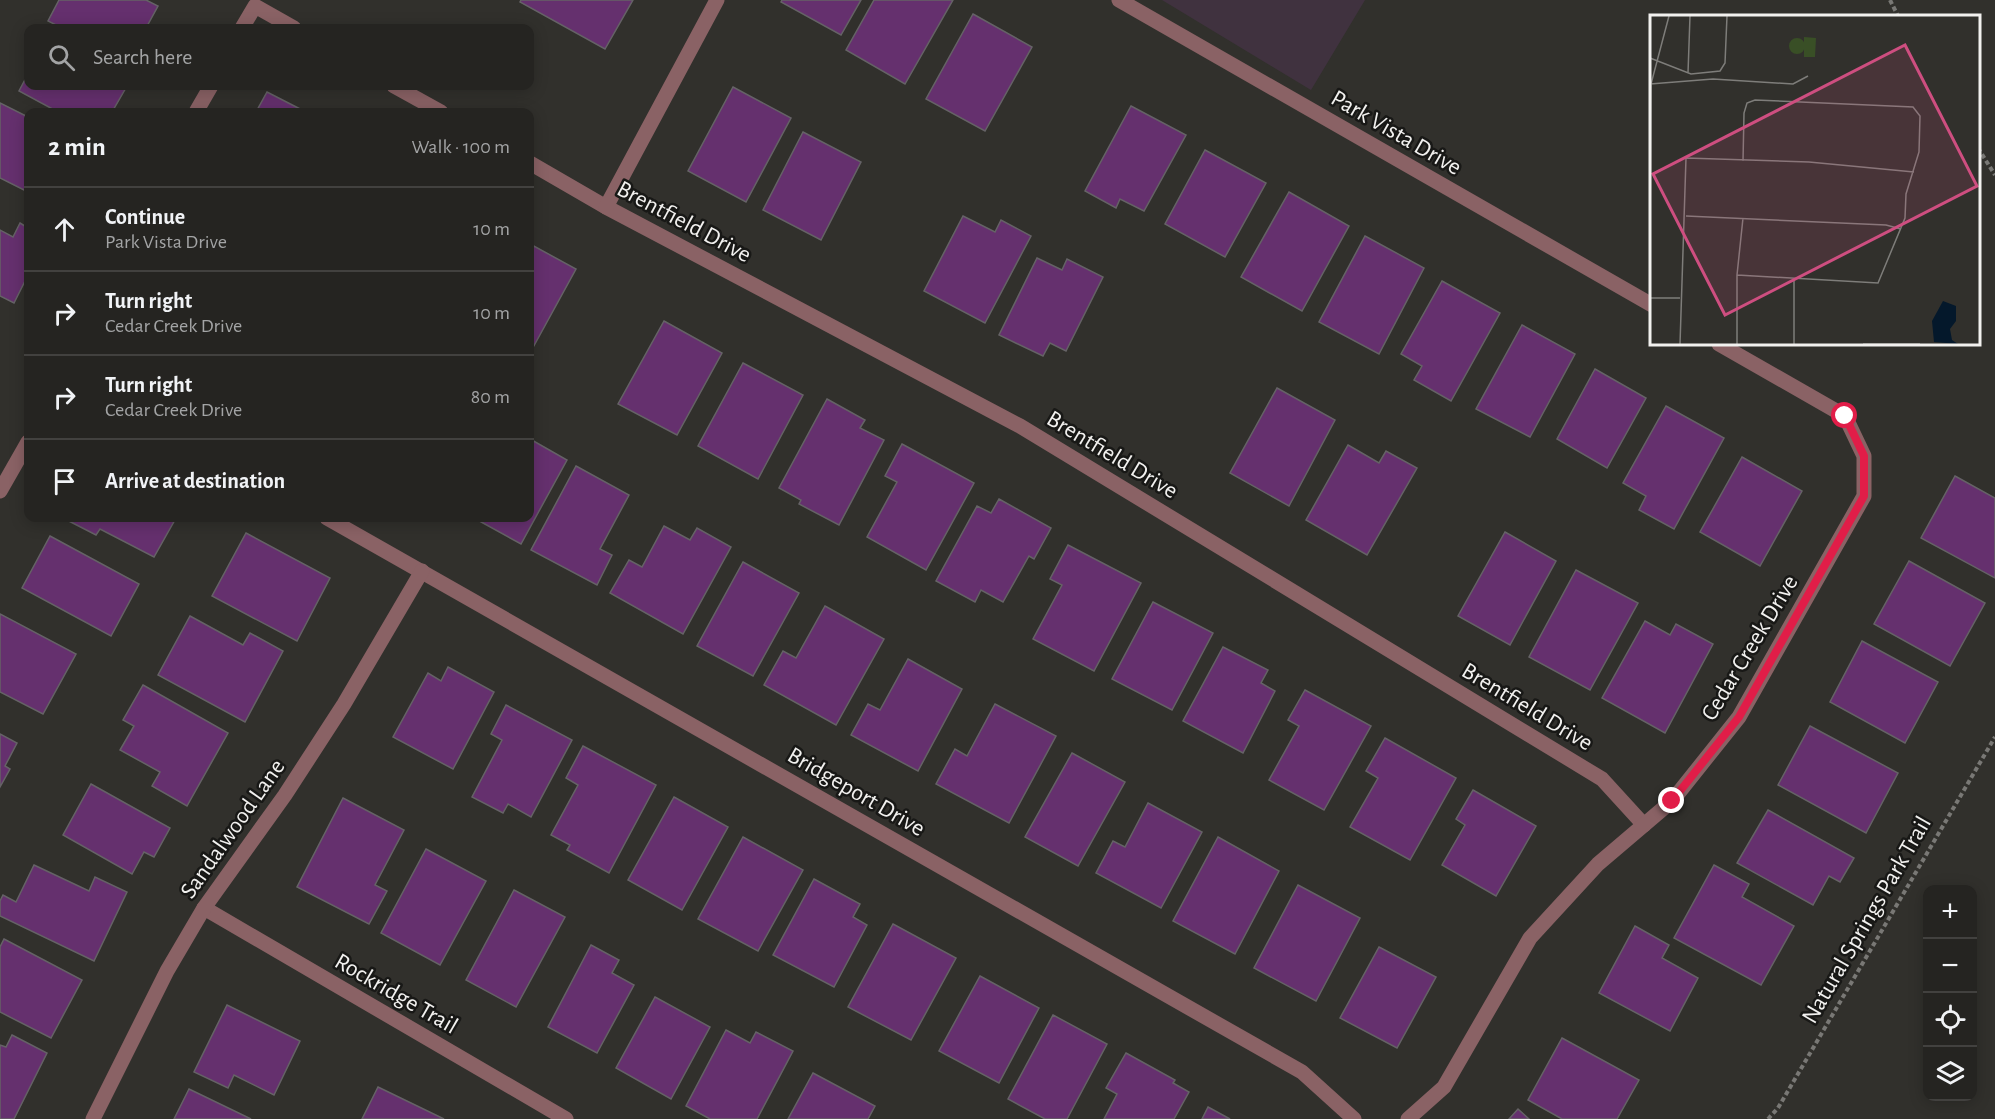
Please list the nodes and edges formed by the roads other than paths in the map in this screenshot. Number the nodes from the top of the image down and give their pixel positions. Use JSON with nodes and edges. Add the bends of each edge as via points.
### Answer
{"nodes":[{"id":1,"x":717,"y":0,"type":"edge"},
{"id":2,"x":1119,"y":0,"type":"edge"},
{"id":3,"x":244,"y":24,"type":"edge"},
{"id":4,"x":287,"y":24,"type":"edge"},
{"id":5,"x":209,"y":90,"type":"edge"},
{"id":6,"x":401,"y":90,"type":"edge"},
{"id":7,"x":198,"y":108,"type":"edge"},
{"id":8,"x":434,"y":108,"type":"edge"},
{"id":9,"x":534,"y":165,"type":"edge"},
{"id":10,"x":606,"y":207,"type":"junction"},
{"id":11,"x":1650,"y":304,"type":"edge"},
{"id":12,"x":1721,"y":345,"type":"edge"},
{"id":13,"x":24,"y":449,"type":"edge"},
{"id":14,"x":0,"y":490,"type":"edge"},
{"id":15,"x":334,"y":522,"type":"edge"},
{"id":16,"x":422,"y":571,"type":"junction"},
{"id":17,"x":1644,"y":825,"type":"junction"},
{"id":18,"x":204,"y":908,"type":"junction"},
{"id":19,"x":556,"y":1117,"type":"edge"},
{"id":20,"x":93,"y":1119,"type":"edge"},
{"id":21,"x":1354,"y":1119,"type":"edge"},
{"id":22,"x":1408,"y":1119,"type":"edge"}],
"edges":[{"from":1,"to":10,"type":"street"},
{"from":2,"to":11,"type":"street","name":"Park Vista Drive"},
{"from":3,"to":4,"type":"street","via":[[255,6]]},
{"from":5,"to":7,"type":"street"},
{"from":6,"to":8,"type":"street"},
{"from":9,"to":10,"type":"street","name":"Brentfield Drive"},
{"from":10,"to":17,"type":"street","name":"Brentfield Drive","via":[[1020,426],[1602,779]]},
{"from":12,"to":17,"type":"street","name":"Cedar Creek Drive","via":[[1845,416],[1864,456],[1864,496],[1739,717],[1672,801]]},
{"from":13,"to":14,"type":"street"},
{"from":15,"to":16,"type":"street","name":"Bridgeport Drive"},
{"from":16,"to":18,"type":"street","name":"Sandalwood Lane","via":[[285,795]]},
{"from":16,"to":21,"type":"street","name":"Bridgeport Drive","via":[[1302,1072]]},
{"from":17,"to":22,"type":"street","name":"Cedar Creek Drive","via":[[1598,864],[1530,938],[1444,1087]]},
{"from":18,"to":19,"type":"street","name":"Rockridge Trail"},
{"from":18,"to":20,"type":"street","name":"Sandalwood Lane","via":[[167,971]]}]}
